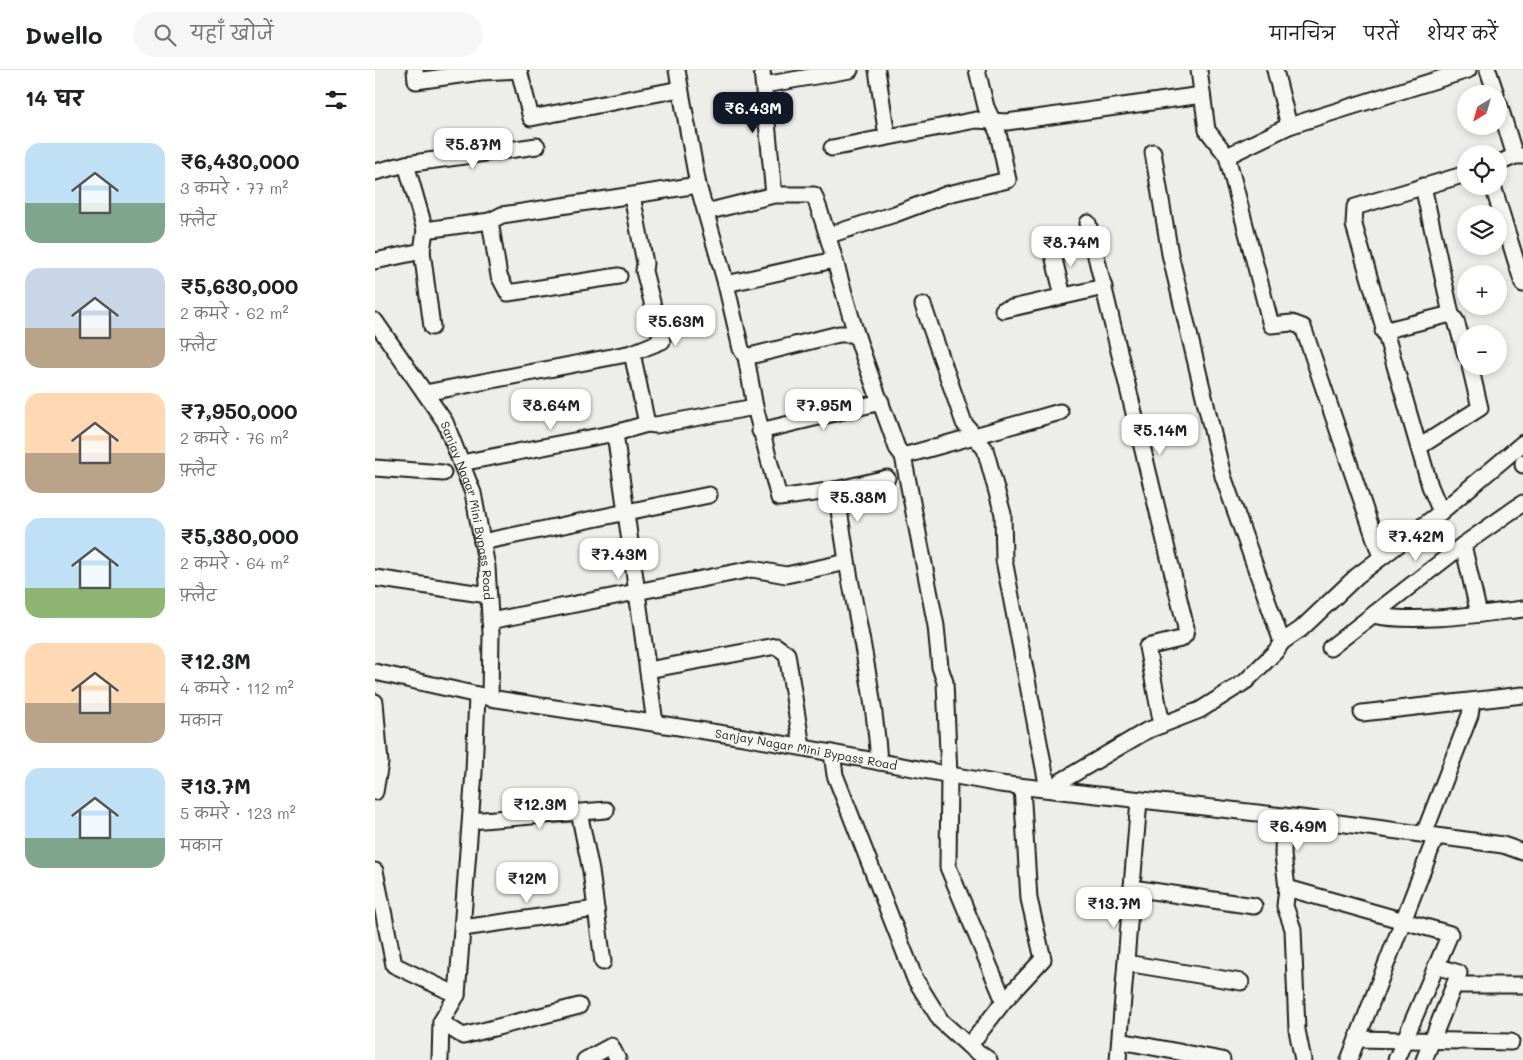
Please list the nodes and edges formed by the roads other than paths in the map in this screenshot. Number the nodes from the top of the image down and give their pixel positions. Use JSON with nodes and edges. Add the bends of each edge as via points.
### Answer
{"nodes":[{"id":1,"x":415,"y":70,"type":"edge"},
{"id":2,"x":677,"y":70,"type":"edge"},
{"id":3,"x":850,"y":70,"type":"edge"},
{"id":4,"x":877,"y":70,"type":"edge"},
{"id":5,"x":977,"y":70,"type":"edge"},
{"id":6,"x":1199,"y":70,"type":"edge"},
{"id":7,"x":1275,"y":70,"type":"edge"},
{"id":8,"x":1467,"y":70,"type":"edge"},
{"id":9,"x":1488,"y":70,"type":"edge"},
{"id":10,"x":834,"y":71,"type":"edge"},
{"id":11,"x":763,"y":77,"type":"edge"},
{"id":12,"x":1493,"y":85,"type":"edge"},
{"id":13,"x":680,"y":89,"type":"junction"},
{"id":14,"x":1202,"y":95,"type":"junction"},
{"id":15,"x":992,"y":122,"type":"junction"},
{"id":16,"x":1507,"y":125,"type":"edge"},
{"id":17,"x":1289,"y":126,"type":"junction"},
{"id":18,"x":887,"y":136,"type":"junction"},
{"id":19,"x":537,"y":146,"type":"dead end"},
{"id":20,"x":833,"y":148,"type":"dead end"},
{"id":21,"x":1153,"y":152,"type":"dead end"},
{"id":22,"x":1227,"y":156,"type":"junction"},
{"id":23,"x":1519,"y":156,"type":"edge"},
{"id":24,"x":1507,"y":160,"type":"edge"},
{"id":25,"x":406,"y":164,"type":"junction"},
{"id":26,"x":375,"y":172,"type":"edge"},
{"id":27,"x":1457,"y":177,"type":"edge"},
{"id":28,"x":698,"y":186,"type":"junction"},
{"id":29,"x":1423,"y":186,"type":"junction"},
{"id":30,"x":774,"y":195,"type":"junction"},
{"id":31,"x":1496,"y":195,"type":"edge"},
{"id":32,"x":633,"y":196,"type":"junction"},
{"id":33,"x":706,"y":212,"type":"junction"},
{"id":34,"x":489,"y":221,"type":"junction"},
{"id":35,"x":1088,"y":223,"type":"dead end"},
{"id":36,"x":425,"y":230,"type":"junction"},
{"id":37,"x":829,"y":235,"type":"junction"},
{"id":38,"x":1051,"y":247,"type":"dead end"},
{"id":39,"x":422,"y":250,"type":"junction"},
{"id":40,"x":834,"y":260,"type":"junction"},
{"id":41,"x":375,"y":261,"type":"edge"},
{"id":42,"x":1521,"y":275,"type":"edge"},
{"id":43,"x":619,"y":276,"type":"dead end"},
{"id":44,"x":726,"y":284,"type":"junction"},
{"id":45,"x":1103,"y":287,"type":"junction"},
{"id":46,"x":1063,"y":296,"type":"junction"},
{"id":47,"x":923,"y":305,"type":"dead end"},
{"id":48,"x":1003,"y":310,"type":"dead end"},
{"id":49,"x":1451,"y":314,"type":"junction"},
{"id":50,"x":375,"y":321,"type":"edge"},
{"id":51,"x":1457,"y":325,"type":"edge"},
{"id":52,"x":432,"y":327,"type":"dead end"},
{"id":53,"x":1383,"y":331,"type":"junction"},
{"id":54,"x":856,"y":334,"type":"junction"},
{"id":55,"x":632,"y":352,"type":"junction"},
{"id":56,"x":746,"y":358,"type":"junction"},
{"id":57,"x":1472,"y":375,"type":"edge"},
{"id":58,"x":425,"y":393,"type":"junction"},
{"id":59,"x":881,"y":402,"type":"junction"},
{"id":60,"x":755,"y":407,"type":"junction"},
{"id":61,"x":1060,"y":412,"type":"dead end"},
{"id":62,"x":647,"y":424,"type":"junction"},
{"id":63,"x":761,"y":430,"type":"junction"},
{"id":64,"x":615,"y":433,"type":"junction"},
{"id":65,"x":974,"y":435,"type":"junction"},
{"id":66,"x":1523,"y":443,"type":"edge"},
{"id":67,"x":1419,"y":447,"type":"junction"},
{"id":68,"x":903,"y":456,"type":"junction"},
{"id":69,"x":461,"y":463,"type":"junction"},
{"id":70,"x":375,"y":468,"type":"edge"},
{"id":71,"x":443,"y":473,"type":"dead end"},
{"id":72,"x":887,"y":478,"type":"dead end"},
{"id":73,"x":835,"y":490,"type":"junction"},
{"id":74,"x":709,"y":495,"type":"dead end"},
{"id":75,"x":1523,"y":504,"type":"edge"},
{"id":76,"x":1441,"y":512,"type":"junction"},
{"id":77,"x":625,"y":513,"type":"junction"},
{"id":78,"x":482,"y":542,"type":"junction"},
{"id":79,"x":1463,"y":546,"type":"junction"},
{"id":80,"x":1381,"y":557,"type":"junction"},
{"id":81,"x":847,"y":562,"type":"junction"},
{"id":82,"x":375,"y":578,"type":"edge"},
{"id":83,"x":636,"y":591,"type":"junction"},
{"id":84,"x":488,"y":595,"type":"junction"},
{"id":85,"x":1523,"y":609,"type":"edge"},
{"id":86,"x":1373,"y":614,"type":"junction"},
{"id":87,"x":1479,"y":614,"type":"junction"},
{"id":88,"x":490,"y":621,"type":"junction"},
{"id":89,"x":1282,"y":642,"type":"junction"},
{"id":90,"x":1329,"y":648,"type":"dead end"},
{"id":91,"x":648,"y":670,"type":"junction"},
{"id":92,"x":375,"y":672,"type":"edge"},
{"id":93,"x":1523,"y":694,"type":"edge"},
{"id":94,"x":484,"y":696,"type":"junction"},
{"id":95,"x":375,"y":702,"type":"edge"},
{"id":96,"x":1472,"y":702,"type":"junction"},
{"id":97,"x":1362,"y":713,"type":"dead end"},
{"id":98,"x":655,"y":723,"type":"junction"},
{"id":99,"x":1162,"y":725,"type":"junction"},
{"id":100,"x":802,"y":747,"type":"junction"},
{"id":101,"x":832,"y":753,"type":"junction"},
{"id":102,"x":879,"y":762,"type":"junction"},
{"id":103,"x":949,"y":775,"type":"junction"},
{"id":104,"x":1022,"y":787,"type":"junction"},
{"id":105,"x":1048,"y":790,"type":"junction"},
{"id":106,"x":375,"y":792,"type":"edge"},
{"id":107,"x":1139,"y":800,"type":"junction"},
{"id":108,"x":606,"y":810,"type":"dead end"},
{"id":109,"x":579,"y":812,"type":"junction"},
{"id":110,"x":1284,"y":816,"type":"junction"},
{"id":111,"x":471,"y":821,"type":"junction"},
{"id":112,"x":1430,"y":835,"type":"junction"},
{"id":113,"x":1523,"y":852,"type":"edge"},
{"id":114,"x":375,"y":870,"type":"edge"},
{"id":115,"x":1132,"y":888,"type":"junction"},
{"id":116,"x":1287,"y":888,"type":"junction"},
{"id":117,"x":1254,"y":906,"type":"dead end"},
{"id":118,"x":596,"y":909,"type":"junction"},
{"id":119,"x":1403,"y":921,"type":"junction"},
{"id":120,"x":463,"y":928,"type":"junction"},
{"id":121,"x":603,"y":962,"type":"dead end"},
{"id":122,"x":1126,"y":963,"type":"junction"},
{"id":123,"x":1436,"y":966,"type":"junction"},
{"id":124,"x":1241,"y":982,"type":"dead end"},
{"id":125,"x":1454,"y":985,"type":"junction"},
{"id":126,"x":1523,"y":985,"type":"edge"},
{"id":127,"x":457,"y":995,"type":"junction"},
{"id":128,"x":1004,"y":1001,"type":"junction"},
{"id":129,"x":579,"y":1006,"type":"dead end"},
{"id":130,"x":441,"y":1022,"type":"junction"},
{"id":131,"x":1357,"y":1039,"type":"junction"},
{"id":132,"x":1404,"y":1039,"type":"junction"},
{"id":133,"x":1432,"y":1040,"type":"junction"},
{"id":134,"x":1120,"y":1041,"type":"junction"},
{"id":135,"x":1511,"y":1042,"type":"dead end"},
{"id":136,"x":969,"y":1046,"type":"junction"},
{"id":137,"x":440,"y":1060,"type":"edge"},
{"id":138,"x":585,"y":1060,"type":"edge"},
{"id":139,"x":618,"y":1060,"type":"edge"},
{"id":140,"x":989,"y":1060,"type":"edge"},
{"id":141,"x":1118,"y":1060,"type":"edge"},
{"id":142,"x":1222,"y":1060,"type":"edge"},
{"id":143,"x":1303,"y":1060,"type":"edge"},
{"id":144,"x":1349,"y":1060,"type":"edge"},
{"id":145,"x":1396,"y":1060,"type":"edge"},
{"id":146,"x":1424,"y":1060,"type":"edge"}],
"edges":[{"from":1,"to":13,"type":"street","via":[[416,81],[519,70],[531,118]]},
{"from":2,"to":13,"type":"street"},
{"from":3,"to":10,"type":"street"},
{"from":4,"to":18,"type":"street"},
{"from":5,"to":15,"type":"street"},
{"from":6,"to":14,"type":"street"},
{"from":7,"to":17,"type":"street"},
{"from":8,"to":17,"type":"street"},
{"from":9,"to":12,"type":"street"},
{"from":10,"to":11,"type":"street"},
{"from":11,"to":30,"type":"street"},
{"from":13,"to":28,"type":"street"},
{"from":14,"to":15,"type":"street"},
{"from":14,"to":22,"type":"street","via":[[1207,130]]},
{"from":15,"to":18,"type":"street","via":[[976,120]]},
{"from":15,"to":37,"type":"street","via":[[998,133],[1008,180],[948,194]]},
{"from":16,"to":23,"type":"street"},
{"from":17,"to":22,"type":"street"},
{"from":18,"to":20,"type":"street"},
{"from":19,"to":25,"type":"street"},
{"from":21,"to":89,"type":"street","via":[[1170,254],[1223,476]]},
{"from":22,"to":80,"type":"street","via":[[1271,325],[1292,323],[1303,327]]},
{"from":23,"to":24,"type":"street"},
{"from":25,"to":26,"type":"street"},
{"from":25,"to":36,"type":"street"},
{"from":27,"to":29,"type":"street"},
{"from":28,"to":32,"type":"street"},
{"from":28,"to":33,"type":"street"},
{"from":29,"to":49,"type":"street"},
{"from":29,"to":53,"type":"street","via":[[1355,207],[1354,225]]},
{"from":30,"to":33,"type":"street"},
{"from":30,"to":37,"type":"street","via":[[814,195]]},
{"from":31,"to":42,"type":"street"},
{"from":32,"to":34,"type":"street","via":[[501,215]]},
{"from":32,"to":55,"type":"street","via":[[645,271],[662,341]]},
{"from":33,"to":44,"type":"street"},
{"from":34,"to":36,"type":"street"},
{"from":34,"to":43,"type":"street","via":[[499,276],[508,293]]},
{"from":35,"to":45,"type":"street"},
{"from":36,"to":39,"type":"street"},
{"from":37,"to":40,"type":"street"},
{"from":38,"to":46,"type":"street"},
{"from":39,"to":41,"type":"street"},
{"from":39,"to":52,"type":"street"},
{"from":40,"to":44,"type":"street"},
{"from":40,"to":54,"type":"street"},
{"from":44,"to":56,"type":"street"},
{"from":45,"to":46,"type":"street"},
{"from":45,"to":99,"type":"street","via":[[1186,628],[1181,639],[1147,647]]},
{"from":46,"to":48,"type":"street"},
{"from":47,"to":65,"type":"street","via":[[964,423]]},
{"from":49,"to":51,"type":"street"},
{"from":49,"to":53,"type":"street"},
{"from":50,"to":58,"type":"street","name":"Sanjay Nagar Mini Bypass Road"},
{"from":53,"to":67,"type":"street"},
{"from":54,"to":56,"type":"street","via":[[839,334]]},
{"from":54,"to":59,"type":"street"},
{"from":55,"to":58,"type":"street"},
{"from":55,"to":62,"type":"street"},
{"from":56,"to":60,"type":"street"},
{"from":57,"to":67,"type":"street","via":[[1480,408]]},
{"from":58,"to":69,"type":"street","name":"Sanjay Nagar Mini Bypass Road","via":[[445,422]]},
{"from":59,"to":63,"type":"street"},
{"from":59,"to":68,"type":"street","via":[[897,448]]},
{"from":60,"to":62,"type":"street"},
{"from":60,"to":63,"type":"street"},
{"from":61,"to":65,"type":"street"},
{"from":62,"to":64,"type":"street"},
{"from":63,"to":73,"type":"street","via":[[779,498]]},
{"from":64,"to":69,"type":"street"},
{"from":64,"to":77,"type":"street"},
{"from":65,"to":68,"type":"street"},
{"from":65,"to":105,"type":"street","via":[[985,449],[1003,514],[1004,560]]},
{"from":66,"to":76,"type":"street"},
{"from":67,"to":76,"type":"street"},
{"from":68,"to":103,"type":"street","via":[[945,682]]},
{"from":69,"to":78,"type":"street","name":"Sanjay Nagar Mini Bypass Road","via":[[473,493]]},
{"from":70,"to":71,"type":"street"},
{"from":72,"to":73,"type":"street"},
{"from":73,"to":81,"type":"street"},
{"from":74,"to":77,"type":"street"},
{"from":75,"to":79,"type":"street"},
{"from":76,"to":80,"type":"street"},
{"from":77,"to":78,"type":"street"},
{"from":77,"to":83,"type":"street"},
{"from":78,"to":84,"type":"street","name":"Sanjay Nagar Mini Bypass Road"},
{"from":79,"to":86,"type":"street"},
{"from":79,"to":87,"type":"street"},
{"from":80,"to":89,"type":"street","via":[[1301,629]]},
{"from":81,"to":83,"type":"street","via":[[786,575],[752,569]]},
{"from":81,"to":102,"type":"street","via":[[876,719]]},
{"from":82,"to":84,"type":"street"},
{"from":83,"to":88,"type":"street"},
{"from":83,"to":91,"type":"street"},
{"from":84,"to":88,"type":"street","name":"Sanjay Nagar Mini Bypass Road"},
{"from":85,"to":87,"type":"street"},
{"from":86,"to":87,"type":"street","via":[[1391,619]]},
{"from":86,"to":90,"type":"street"},
{"from":88,"to":94,"type":"street","name":"Sanjay Nagar Mini Bypass Road"},
{"from":89,"to":99,"type":"street","via":[[1246,681],[1200,710]]},
{"from":91,"to":98,"type":"street"},
{"from":91,"to":100,"type":"street","via":[[777,646],[787,654]]},
{"from":92,"to":94,"type":"street"},
{"from":93,"to":96,"type":"street"},
{"from":94,"to":98,"type":"street","name":"Sanjay Nagar Mini Bypass Road"},
{"from":94,"to":111,"type":"street"},
{"from":95,"to":106,"type":"street","via":[[380,763]]},
{"from":96,"to":97,"type":"street"},
{"from":96,"to":112,"type":"street"},
{"from":98,"to":100,"type":"street","name":"Sanjay Nagar Mini Bypass Road"},
{"from":99,"to":105,"type":"street","via":[[1146,731]]},
{"from":100,"to":101,"type":"street","name":"Sanjay Nagar Mini Bypass Road"},
{"from":101,"to":102,"type":"street","name":"Sanjay Nagar Mini Bypass Road"},
{"from":101,"to":136,"type":"street","via":[[835,775],[915,979],[941,1021]]},
{"from":102,"to":103,"type":"street","name":"Sanjay Nagar Mini Bypass Road"},
{"from":103,"to":104,"type":"street","name":"Sanjay Nagar Mini Bypass Road"},
{"from":103,"to":128,"type":"street","via":[[949,867]]},
{"from":104,"to":105,"type":"street","name":"Sanjay Nagar Mini Bypass Road"},
{"from":104,"to":128,"type":"street","via":[[1029,899],[1043,959]]},
{"from":105,"to":107,"type":"street","name":"Sanjay Nagar Mini Bypass Road"},
{"from":107,"to":110,"type":"street","name":"Sanjay Nagar Mini Bypass Road"},
{"from":107,"to":115,"type":"street"},
{"from":108,"to":109,"type":"street"},
{"from":109,"to":111,"type":"street"},
{"from":109,"to":118,"type":"street"},
{"from":110,"to":112,"type":"street","name":"Sanjay Nagar Mini Bypass Road"},
{"from":110,"to":116,"type":"street","via":[[1283,855]]},
{"from":111,"to":120,"type":"street"},
{"from":112,"to":113,"type":"street","name":"Sanjay Nagar Mini Bypass Road","via":[[1503,845]]},
{"from":112,"to":119,"type":"street"},
{"from":114,"to":127,"type":"street","via":[[394,965]]},
{"from":115,"to":117,"type":"street"},
{"from":115,"to":122,"type":"street"},
{"from":116,"to":119,"type":"street"},
{"from":116,"to":143,"type":"street","via":[[1285,906],[1293,929],[1297,1030]]},
{"from":118,"to":120,"type":"street"},
{"from":118,"to":121,"type":"street"},
{"from":119,"to":123,"type":"street","via":[[1450,934]]},
{"from":119,"to":131,"type":"street"},
{"from":120,"to":127,"type":"street"},
{"from":122,"to":124,"type":"street"},
{"from":122,"to":134,"type":"street"},
{"from":123,"to":125,"type":"street","via":[[1459,973]]},
{"from":123,"to":132,"type":"street"},
{"from":125,"to":126,"type":"street"},
{"from":125,"to":133,"type":"street"},
{"from":127,"to":130,"type":"street"},
{"from":128,"to":136,"type":"street"},
{"from":129,"to":130,"type":"street","via":[[463,1036]]},
{"from":130,"to":137,"type":"street"},
{"from":131,"to":132,"type":"street"},
{"from":131,"to":144,"type":"street"},
{"from":132,"to":133,"type":"street"},
{"from":132,"to":145,"type":"street"},
{"from":133,"to":135,"type":"street"},
{"from":133,"to":146,"type":"street"},
{"from":134,"to":141,"type":"street"},
{"from":134,"to":142,"type":"street"},
{"from":136,"to":140,"type":"street"},
{"from":138,"to":139,"type":"street","via":[[611,1046]]}]}
